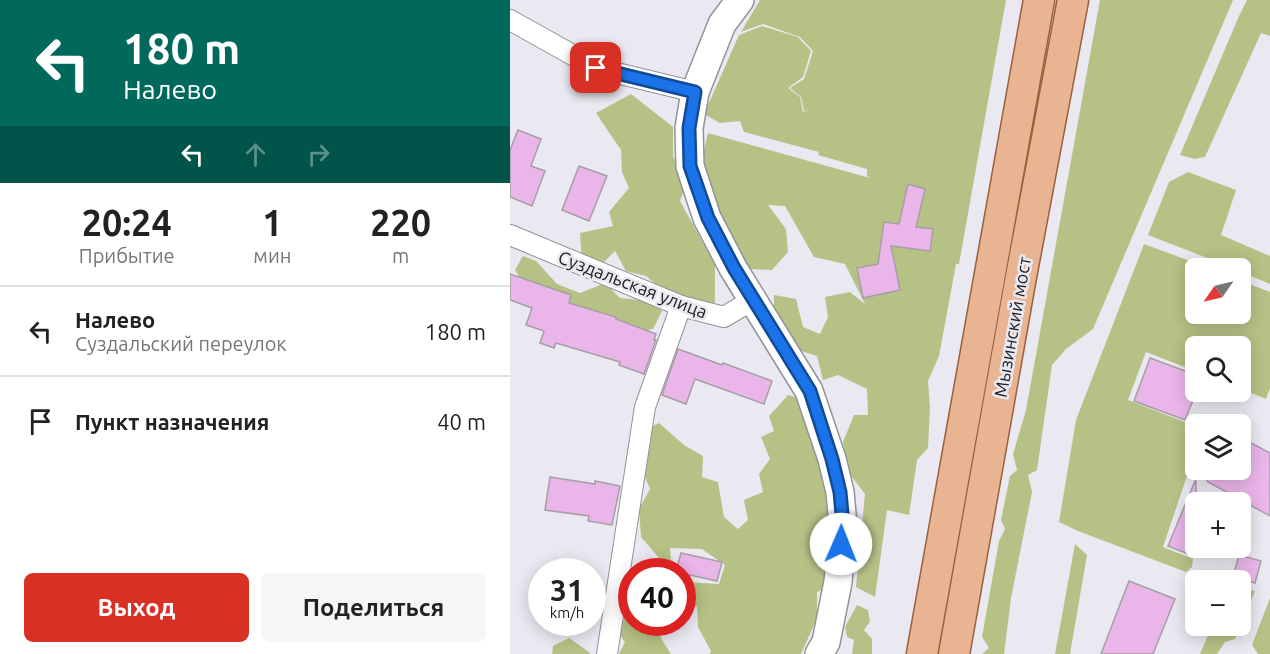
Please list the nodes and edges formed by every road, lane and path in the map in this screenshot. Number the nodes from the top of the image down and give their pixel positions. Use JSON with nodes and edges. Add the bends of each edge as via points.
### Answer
{"nodes":[{"id":1,"x":740,"y":0,"type":"edge"},
{"id":2,"x":1039,"y":0,"type":"edge"},
{"id":3,"x":1073,"y":0,"type":"edge"},
{"id":4,"x":510,"y":20,"type":"edge"},
{"id":5,"x":695,"y":92,"type":"junction"},
{"id":6,"x":510,"y":235,"type":"edge"},
{"id":7,"x":754,"y":299,"type":"junction"},
{"id":8,"x":681,"y":306,"type":"junction"},
{"id":9,"x":824,"y":650,"type":"edge"},
{"id":10,"x":607,"y":654,"type":"edge"},
{"id":11,"x":922,"y":654,"type":"edge"},
{"id":12,"x":954,"y":654,"type":"edge"}],
"edges":[{"from":1,"to":5,"type":"street","via":[[722,24]]},
{"from":2,"to":11,"type":"main road","name":"Мызинский мост"},
{"from":3,"to":12,"type":"main road","name":"Мызинский мост"},
{"from":4,"to":5,"type":"street","via":[[596,68]]},
{"from":5,"to":7,"type":"street","via":[[689,128],[690,166],[708,218]]},
{"from":6,"to":8,"type":"street","name":"Суздальская улица"},
{"from":7,"to":8,"type":"street","name":"Суздальская улица","via":[[724,317]]},
{"from":7,"to":9,"type":"street","via":[[810,391],[840,492],[843,525],[838,582]]},
{"from":8,"to":10,"type":"street","via":[[645,407]]}]}
